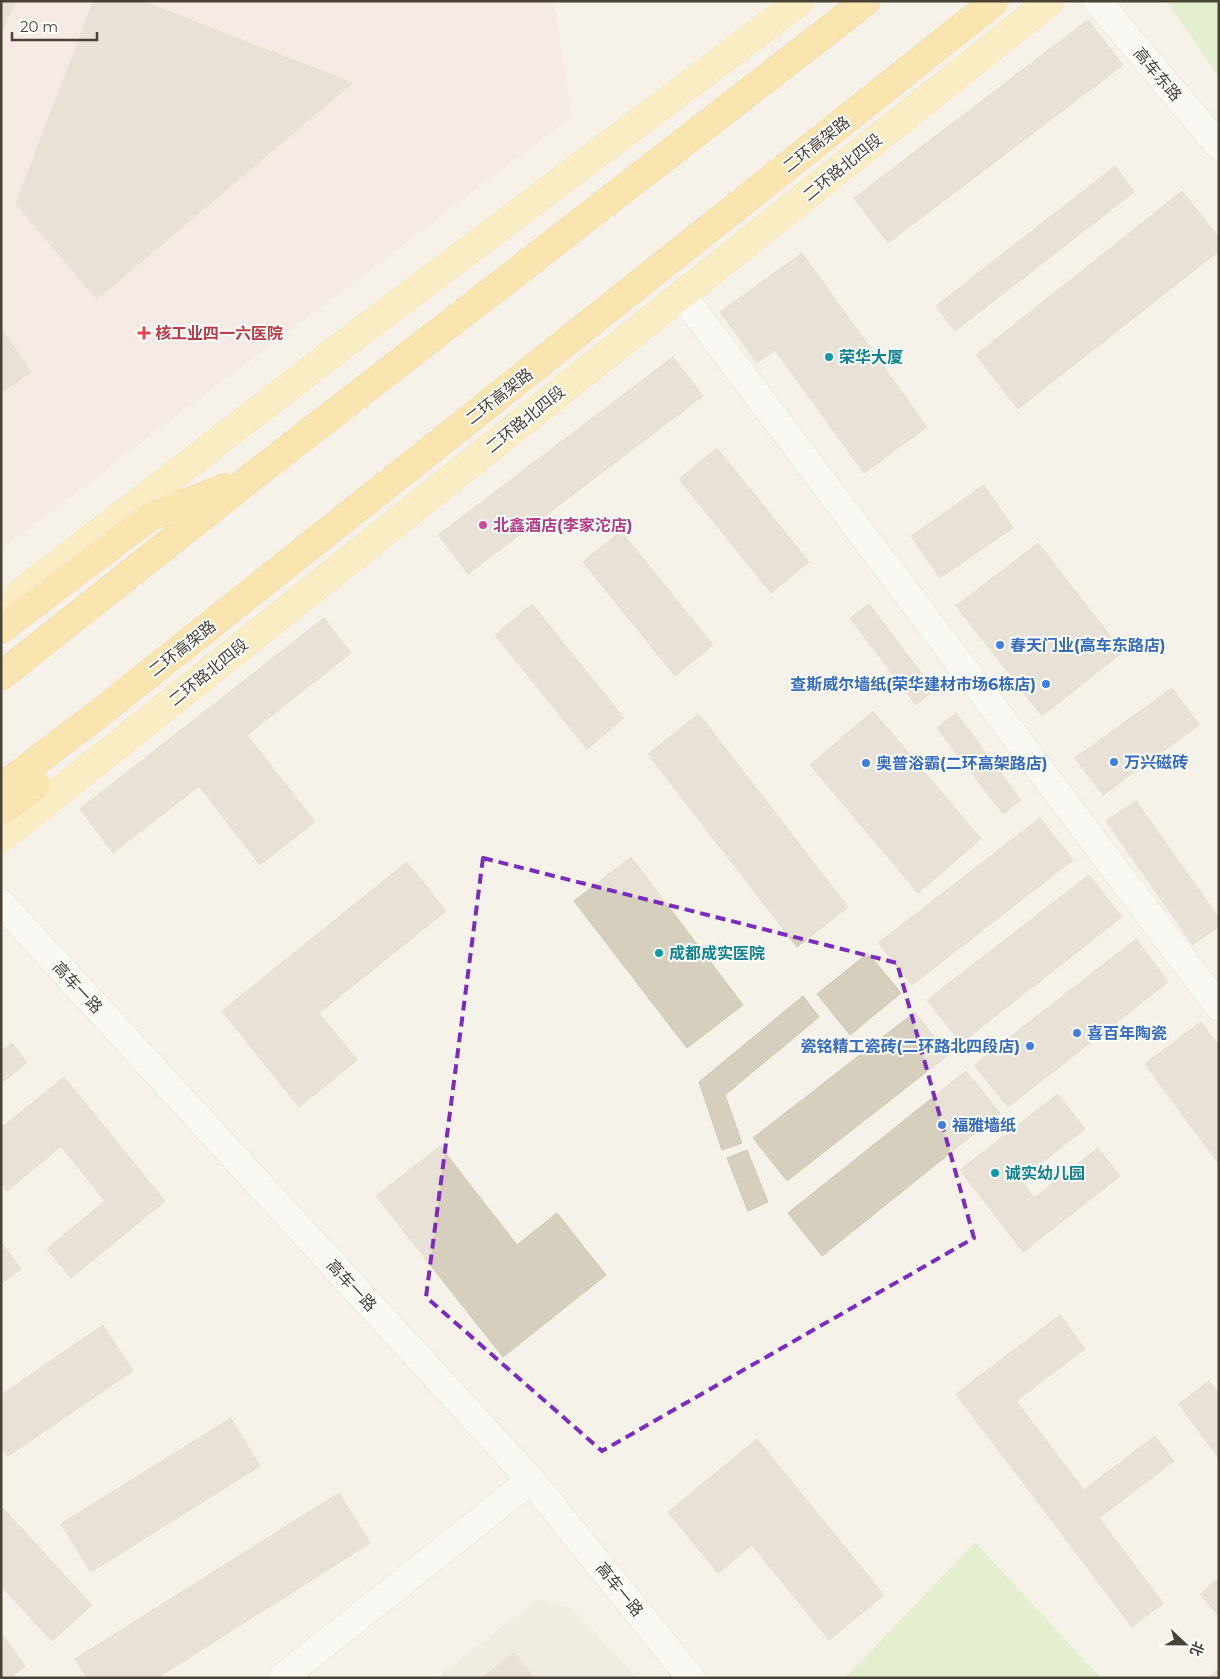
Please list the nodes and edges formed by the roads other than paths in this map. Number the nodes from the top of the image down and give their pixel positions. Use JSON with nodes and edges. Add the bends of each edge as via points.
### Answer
{"nodes":[{"id":1,"x":800,"y":1,"type":"edge"},
{"id":2,"x":866,"y":1,"type":"edge"},
{"id":3,"x":995,"y":1,"type":"edge"},
{"id":4,"x":1050,"y":1,"type":"edge"},
{"id":5,"x":1097,"y":1,"type":"edge"},
{"id":6,"x":1219,"y":146,"type":"edge"},
{"id":7,"x":682,"y":295,"type":"junction"},
{"id":8,"x":252,"y":477,"type":"junction"},
{"id":9,"x":1,"y":608,"type":"edge"},
{"id":10,"x":1,"y":628,"type":"edge"},
{"id":11,"x":1,"y":676,"type":"edge"},
{"id":12,"x":101,"y":712,"type":"junction"},
{"id":13,"x":1,"y":788,"type":"edge"},
{"id":14,"x":1,"y":810,"type":"edge"},
{"id":15,"x":1,"y":838,"type":"edge"},
{"id":16,"x":1,"y":903,"type":"edge"},
{"id":17,"x":1219,"y":1007,"type":"edge"},
{"id":18,"x":531,"y":1480,"type":"junction"},
{"id":19,"x":282,"y":1678,"type":"edge"},
{"id":20,"x":691,"y":1678,"type":"edge"}],
"edges":[{"from":1,"to":9,"type":"main road","via":[[360,332]]},
{"from":2,"to":8,"type":"highway"},
{"from":3,"to":12,"type":"highway","name":"二环高架路","bridge":true},
{"from":4,"to":7,"type":"main road","name":"二环路北四段"},
{"from":5,"to":6,"type":"street","name":"高车东路"},
{"from":7,"to":15,"type":"main road","name":"二环路北四段"},
{"from":7,"to":17,"type":"street"},
{"from":8,"to":10,"type":"highway","via":[[150,518]]},
{"from":8,"to":11,"type":"highway"},
{"from":12,"to":13,"type":"highway","name":"二环高架路","bridge":true},
{"from":12,"to":14,"type":"highway","bridge":true,"via":[[39,781]]},
{"from":16,"to":18,"type":"street","name":"高车一路"},
{"from":18,"to":19,"type":"street"},
{"from":18,"to":20,"type":"street","name":"高车一路"}]}
